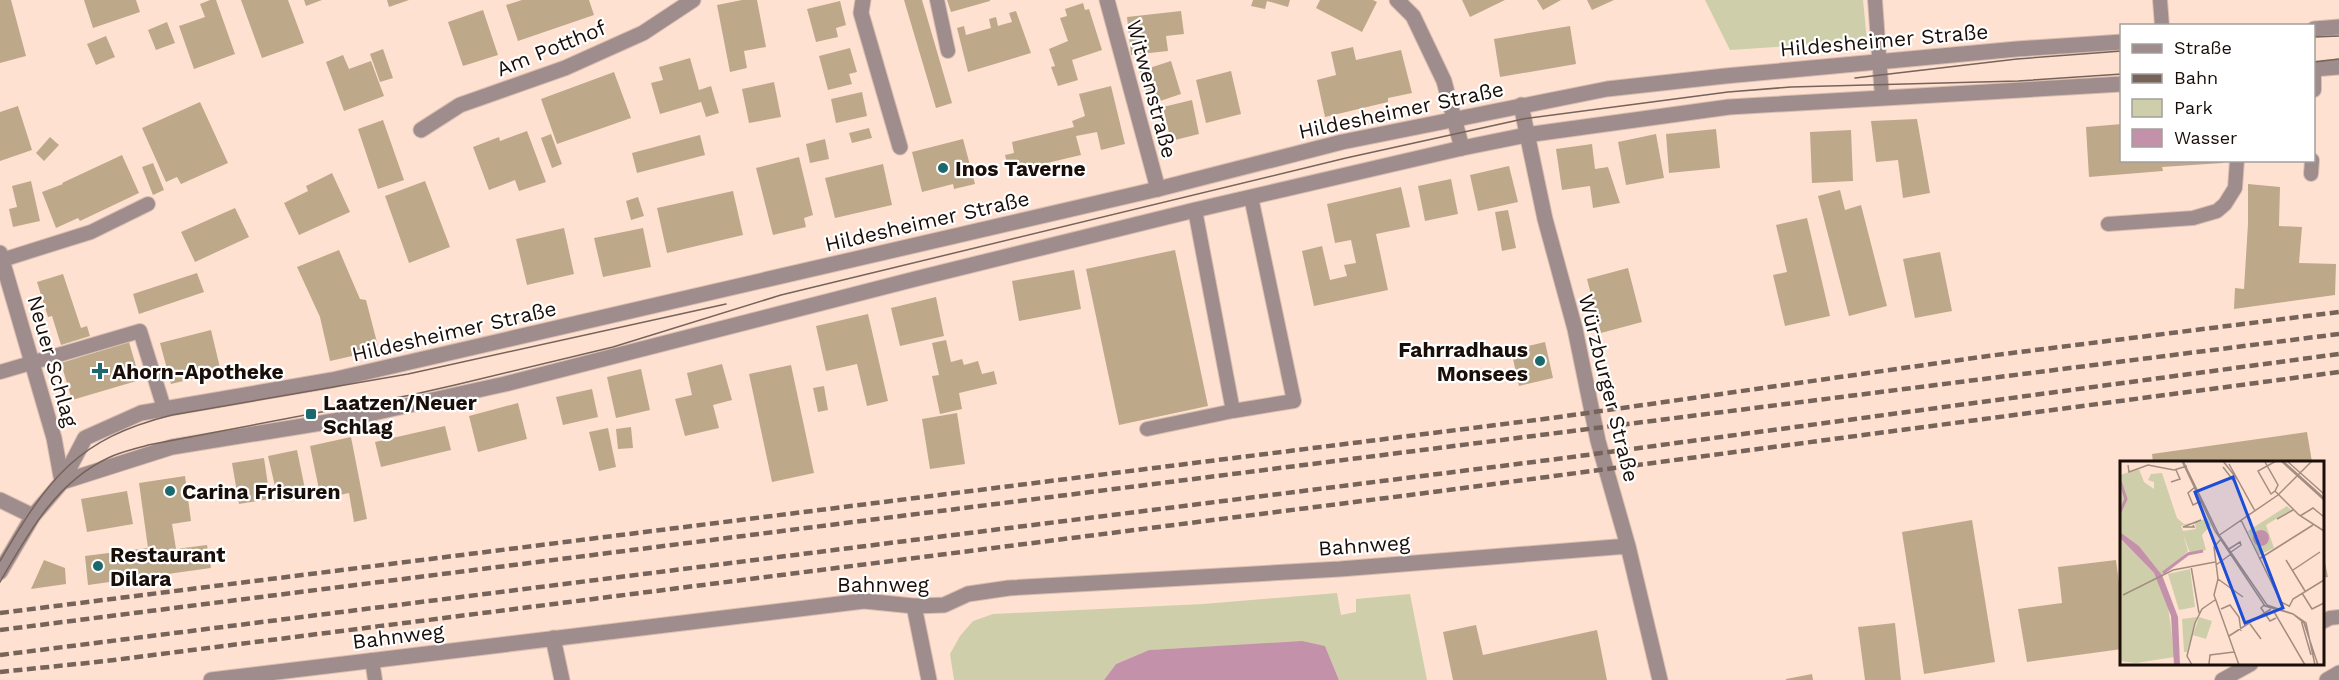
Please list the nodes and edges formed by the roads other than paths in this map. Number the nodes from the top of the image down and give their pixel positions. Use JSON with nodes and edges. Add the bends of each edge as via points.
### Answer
{"nodes":[{"id":1,"x":693,"y":0,"type":"edge"},
{"id":2,"x":863,"y":0,"type":"edge"},
{"id":3,"x":937,"y":0,"type":"edge"},
{"id":4,"x":1107,"y":0,"type":"edge"},
{"id":5,"x":1397,"y":0,"type":"edge"},
{"id":6,"x":1875,"y":0,"type":"edge"},
{"id":7,"x":2160,"y":0,"type":"edge"},
{"id":8,"x":2162,"y":24,"type":"edge"},
{"id":9,"x":2339,"y":27,"type":"edge"},
{"id":10,"x":2315,"y":29,"type":"edge"},
{"id":11,"x":2120,"y":42,"type":"edge"},
{"id":12,"x":948,"y":51,"type":"dead end"},
{"id":13,"x":1880,"y":63,"type":"junction"},
{"id":14,"x":2339,"y":67,"type":"edge"},
{"id":15,"x":2315,"y":69,"type":"edge"},
{"id":16,"x":2120,"y":84,"type":"edge"},
{"id":17,"x":1882,"y":97,"type":"junction"},
{"id":18,"x":1521,"y":105,"type":"junction"},
{"id":19,"x":1455,"y":120,"type":"junction"},
{"id":20,"x":421,"y":130,"type":"dead end"},
{"id":21,"x":1526,"y":135,"type":"junction"},
{"id":22,"x":900,"y":147,"type":"dead end"},
{"id":23,"x":1462,"y":148,"type":"junction"},
{"id":24,"x":2236,"y":162,"type":"edge"},
{"id":25,"x":1158,"y":189,"type":"junction"},
{"id":26,"x":1251,"y":197,"type":"junction"},
{"id":27,"x":148,"y":204,"type":"dead end"},
{"id":28,"x":1195,"y":210,"type":"junction"},
{"id":29,"x":2108,"y":225,"type":"dead end"},
{"id":30,"x":1,"y":257,"type":"edge"},
{"id":31,"x":33,"y":363,"type":"junction"},
{"id":32,"x":0,"y":372,"type":"edge"},
{"id":33,"x":164,"y":408,"type":"junction"},
{"id":34,"x":1233,"y":411,"type":"junction"},
{"id":35,"x":1147,"y":429,"type":"dead end"},
{"id":36,"x":62,"y":482,"type":"junction"},
{"id":37,"x":0,"y":500,"type":"edge"},
{"id":38,"x":33,"y":516,"type":"junction"},
{"id":39,"x":1628,"y":546,"type":"junction"},
{"id":40,"x":0,"y":572,"type":"edge"},
{"id":41,"x":914,"y":606,"type":"junction"},
{"id":42,"x":2339,"y":617,"type":"edge"},
{"id":43,"x":2324,"y":621,"type":"edge"},
{"id":44,"x":553,"y":638,"type":"junction"},
{"id":45,"x":372,"y":660,"type":"junction"},
{"id":46,"x":2248,"y":665,"type":"edge"},
{"id":47,"x":2339,"y":673,"type":"edge"},
{"id":48,"x":211,"y":680,"type":"edge"},
{"id":49,"x":375,"y":680,"type":"edge"},
{"id":50,"x":562,"y":680,"type":"edge"},
{"id":51,"x":929,"y":680,"type":"edge"},
{"id":52,"x":1660,"y":680,"type":"edge"},
{"id":53,"x":2222,"y":680,"type":"edge"},
{"id":54,"x":2327,"y":680,"type":"edge"}],
"edges":[{"from":1,"to":20,"type":"street","name":"Am Potthof","via":[[643,33],[565,68],[460,105]]},
{"from":2,"to":22,"type":"street","via":[[861,13]]},
{"from":3,"to":12,"type":"lane"},
{"from":4,"to":25,"type":"street","name":"Witwenstraße"},
{"from":5,"to":19,"type":"street","via":[[1413,16],[1444,81]]},
{"from":6,"to":13,"type":"lane"},
{"from":7,"to":8,"type":"lane"},
{"from":9,"to":10,"type":"street"},
{"from":11,"to":13,"type":"street","name":"Hildesheimer Straße"},
{"from":13,"to":17,"type":"lane"},
{"from":13,"to":18,"type":"street","name":"Hildesheimer Straße","via":[[1607,89]]},
{"from":14,"to":15,"type":"street"},
{"from":16,"to":17,"type":"street"},
{"from":17,"to":21,"type":"street","via":[[1729,107]]},
{"from":18,"to":19,"type":"street","name":"Hildesheimer Straße"},
{"from":18,"to":21,"type":"street","name":"Würzburger Straße"},
{"from":19,"to":23,"type":"street"},
{"from":19,"to":25,"type":"street","name":"Hildesheimer Straße","via":[[1342,142]]},
{"from":21,"to":23,"type":"street"},
{"from":21,"to":39,"type":"street","name":"Würzburger Straße","via":[[1575,329],[1598,441]]},
{"from":23,"to":26,"type":"street"},
{"from":24,"to":29,"type":"lane","via":[[2235,188],[2217,211],[2193,218]]},
{"from":25,"to":33,"type":"street","name":"Hildesheimer Straße","via":[[343,378]]},
{"from":26,"to":28,"type":"street"},
{"from":26,"to":34,"type":"lane","via":[[1294,401]]},
{"from":27,"to":30,"type":"lane","via":[[91,232]]},
{"from":28,"to":34,"type":"lane"},
{"from":28,"to":36,"type":"street","via":[[505,384],[346,419],[172,447]]},
{"from":30,"to":31,"type":"street","name":"Neuer Schlag"},
{"from":31,"to":32,"type":"lane"},
{"from":31,"to":33,"type":"lane","via":[[140,331]]},
{"from":31,"to":36,"type":"street","name":"Neuer Schlag"},
{"from":33,"to":36,"type":"street","name":"Hildesheimer Straße","via":[[141,413],[85,438]]},
{"from":34,"to":35,"type":"lane"},
{"from":36,"to":38,"type":"street","name":"Hildesheimer Straße"},
{"from":37,"to":38,"type":"street"},
{"from":38,"to":40,"type":"street","name":"Hildesheimer Straße"},
{"from":39,"to":41,"type":"street","name":"Bahnweg","via":[[1009,588],[968,594],[944,605]]},
{"from":39,"to":52,"type":"street","name":"Würzburger Straße"},
{"from":41,"to":44,"type":"street","name":"Bahnweg","via":[[864,601]]},
{"from":41,"to":51,"type":"street"},
{"from":42,"to":43,"type":"lane"},
{"from":44,"to":45,"type":"street","name":"Bahnweg"},
{"from":44,"to":50,"type":"street"},
{"from":45,"to":48,"type":"street","name":"Bahnweg"},
{"from":45,"to":49,"type":"lane"},
{"from":46,"to":53,"type":"lane"},
{"from":47,"to":54,"type":"street"}]}
